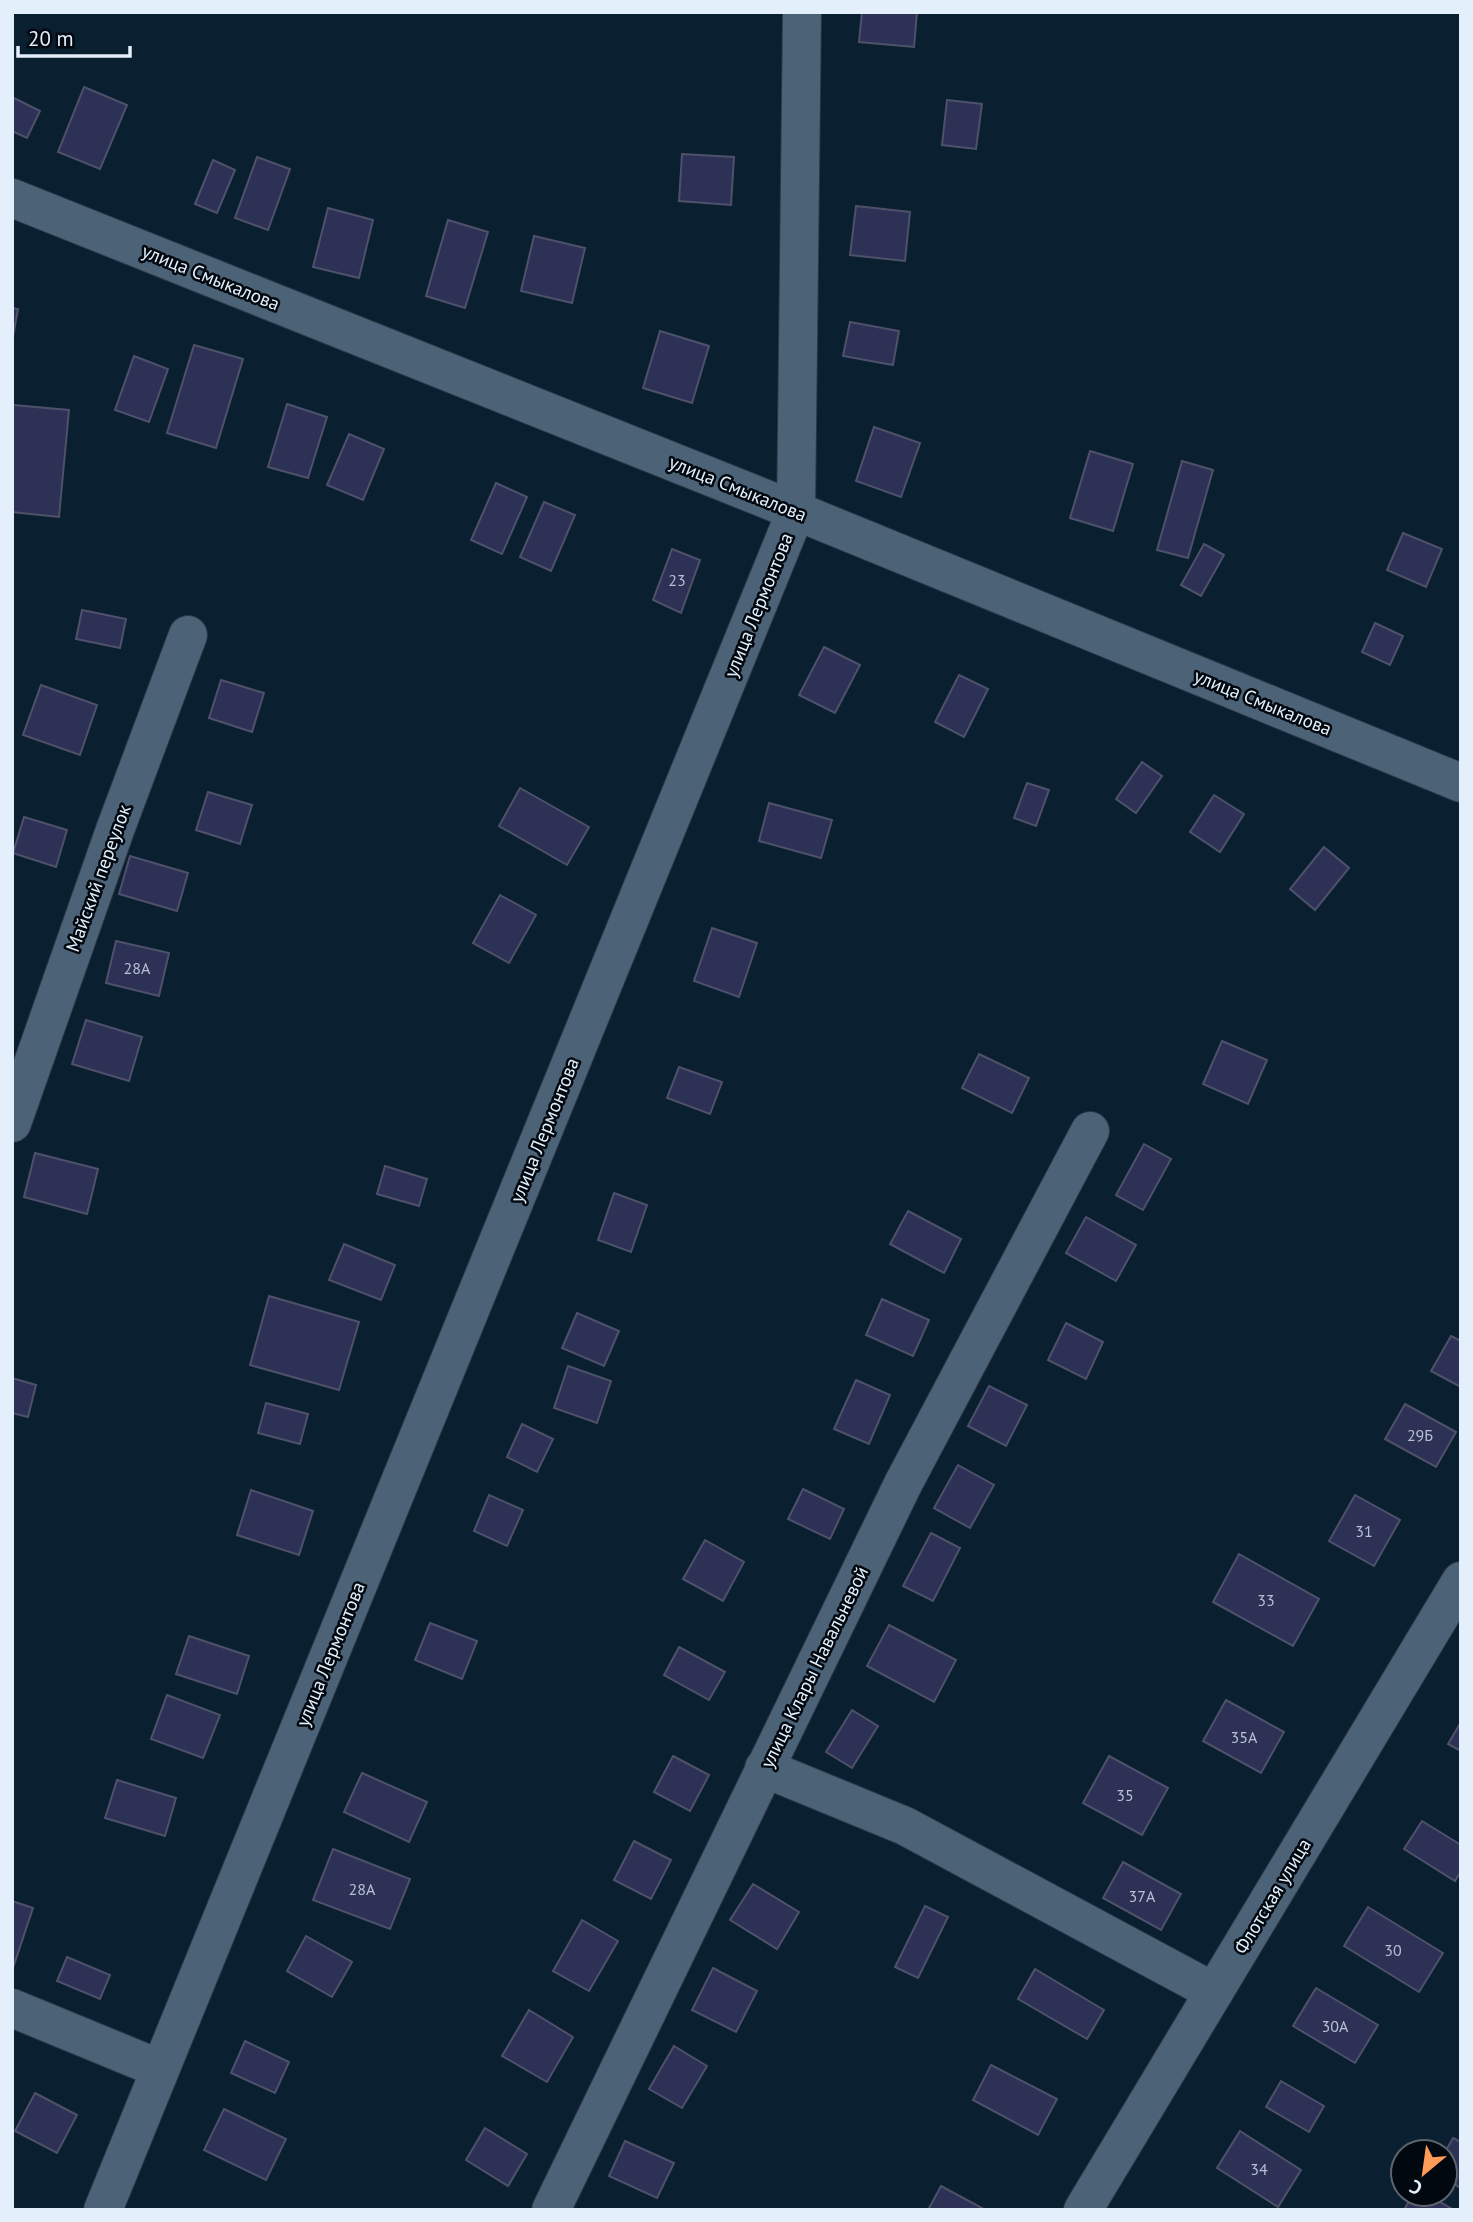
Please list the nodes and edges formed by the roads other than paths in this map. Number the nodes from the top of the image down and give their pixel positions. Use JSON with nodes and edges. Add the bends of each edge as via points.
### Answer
{"nodes":[{"id":1,"x":802,"y":12,"type":"edge"},
{"id":2,"x":12,"y":198,"type":"edge"},
{"id":3,"x":796,"y":512,"type":"junction"},
{"id":4,"x":188,"y":635,"type":"dead end"},
{"id":5,"x":1461,"y":783,"type":"edge"},
{"id":6,"x":12,"y":1123,"type":"edge"},
{"id":7,"x":1090,"y":1131,"type":"dead end"},
{"id":8,"x":1461,"y":1581,"type":"edge"},
{"id":9,"x":764,"y":1768,"type":"junction"},
{"id":10,"x":1214,"y":1992,"type":"junction"},
{"id":11,"x":12,"y":2008,"type":"edge"},
{"id":12,"x":160,"y":2069,"type":"junction"},
{"id":13,"x":103,"y":2210,"type":"edge"},
{"id":14,"x":551,"y":2210,"type":"edge"},
{"id":15,"x":1083,"y":2210,"type":"edge"}],
"edges":[{"from":1,"to":3,"type":"street","name":"улица Лермонтова"},
{"from":2,"to":3,"type":"street","name":"улица Смыкалова"},
{"from":3,"to":5,"type":"street","name":"улица Смыкалова"},
{"from":3,"to":12,"type":"street","name":"улица Лермонтова"},
{"from":4,"to":6,"type":"street","name":"Майский переулок"},
{"from":7,"to":9,"type":"street","name":"улица Клары Навальневой","via":[[902,1484]]},
{"from":8,"to":10,"type":"street","name":"Флотская улица"},
{"from":9,"to":10,"type":"street","via":[[905,1826]]},
{"from":9,"to":14,"type":"street","name":"улица Клары Навальневой"},
{"from":10,"to":15,"type":"street","name":"Флотская улица"},
{"from":11,"to":12,"type":"street"},
{"from":12,"to":13,"type":"street","name":"улица Лермонтова"}]}
